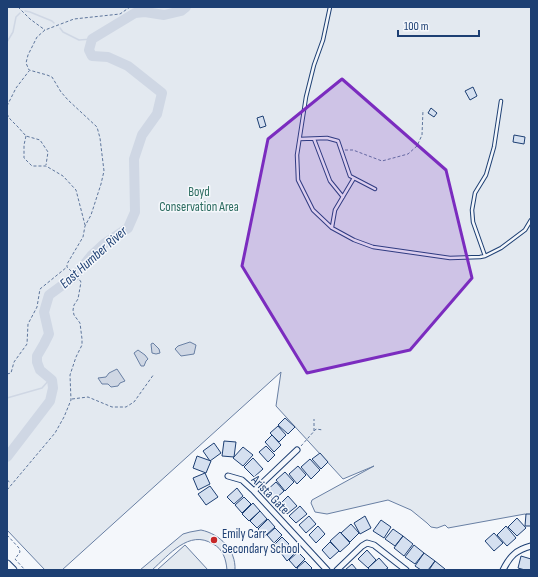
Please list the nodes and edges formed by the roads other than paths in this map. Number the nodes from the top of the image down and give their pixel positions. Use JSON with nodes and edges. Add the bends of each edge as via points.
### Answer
{"nodes":[{"id":1,"x":330,"y":8,"type":"edge"},
{"id":2,"x":502,"y":101,"type":"dead end"},
{"id":3,"x":300,"y":139,"type":"junction"},
{"id":4,"x":314,"y":139,"type":"junction"},
{"id":5,"x":354,"y":178,"type":"junction"},
{"id":6,"x":375,"y":189,"type":"dead end"},
{"id":7,"x":343,"y":197,"type":"junction"},
{"id":8,"x":531,"y":220,"type":"edge"},
{"id":9,"x":332,"y":228,"type":"junction"},
{"id":10,"x":485,"y":256,"type":"junction"},
{"id":11,"x":297,"y":450,"type":"road end"},
{"id":12,"x":228,"y":476,"type":"dead end"},
{"id":13,"x":254,"y":491,"type":"junction"},
{"id":14,"x":531,"y":546,"type":"edge"},
{"id":15,"x":7,"y":564,"type":"edge"},
{"id":16,"x":13,"y":570,"type":"edge"},
{"id":17,"x":327,"y":570,"type":"edge"},
{"id":18,"x":337,"y":570,"type":"edge"},
{"id":19,"x":406,"y":570,"type":"edge"},
{"id":20,"x":503,"y":570,"type":"edge"}],
"edges":[{"from":1,"to":3,"type":"lane","via":[[306,97]]},
{"from":2,"to":10,"type":"lane","via":[[494,147],[486,175],[475,193],[472,210],[473,222]]},
{"from":3,"to":4,"type":"lane"},
{"from":3,"to":9,"type":"lane","via":[[297,155],[298,180],[313,210]]},
{"from":4,"to":5,"type":"lane","via":[[328,138],[338,142],[350,176]]},
{"from":4,"to":7,"type":"lane","via":[[330,181]]},
{"from":5,"to":6,"type":"lane"},
{"from":5,"to":7,"type":"lane"},
{"from":7,"to":9,"type":"lane","via":[[335,210]]},
{"from":8,"to":10,"type":"lane","via":[[525,230],[514,239]]},
{"from":9,"to":10,"type":"lane","via":[[373,247],[450,258]]},
{"from":11,"to":13,"type":"street"},
{"from":12,"to":13,"type":"street","name":"Arista Gate","via":[[242,480]]},
{"from":13,"to":17,"type":"street","name":"Arista Gate"},
{"from":14,"to":20,"type":"street","via":[[513,554]]},
{"from":15,"to":16,"type":"main road"},
{"from":18,"to":19,"type":"street","via":[[367,543],[374,545]]}]}
